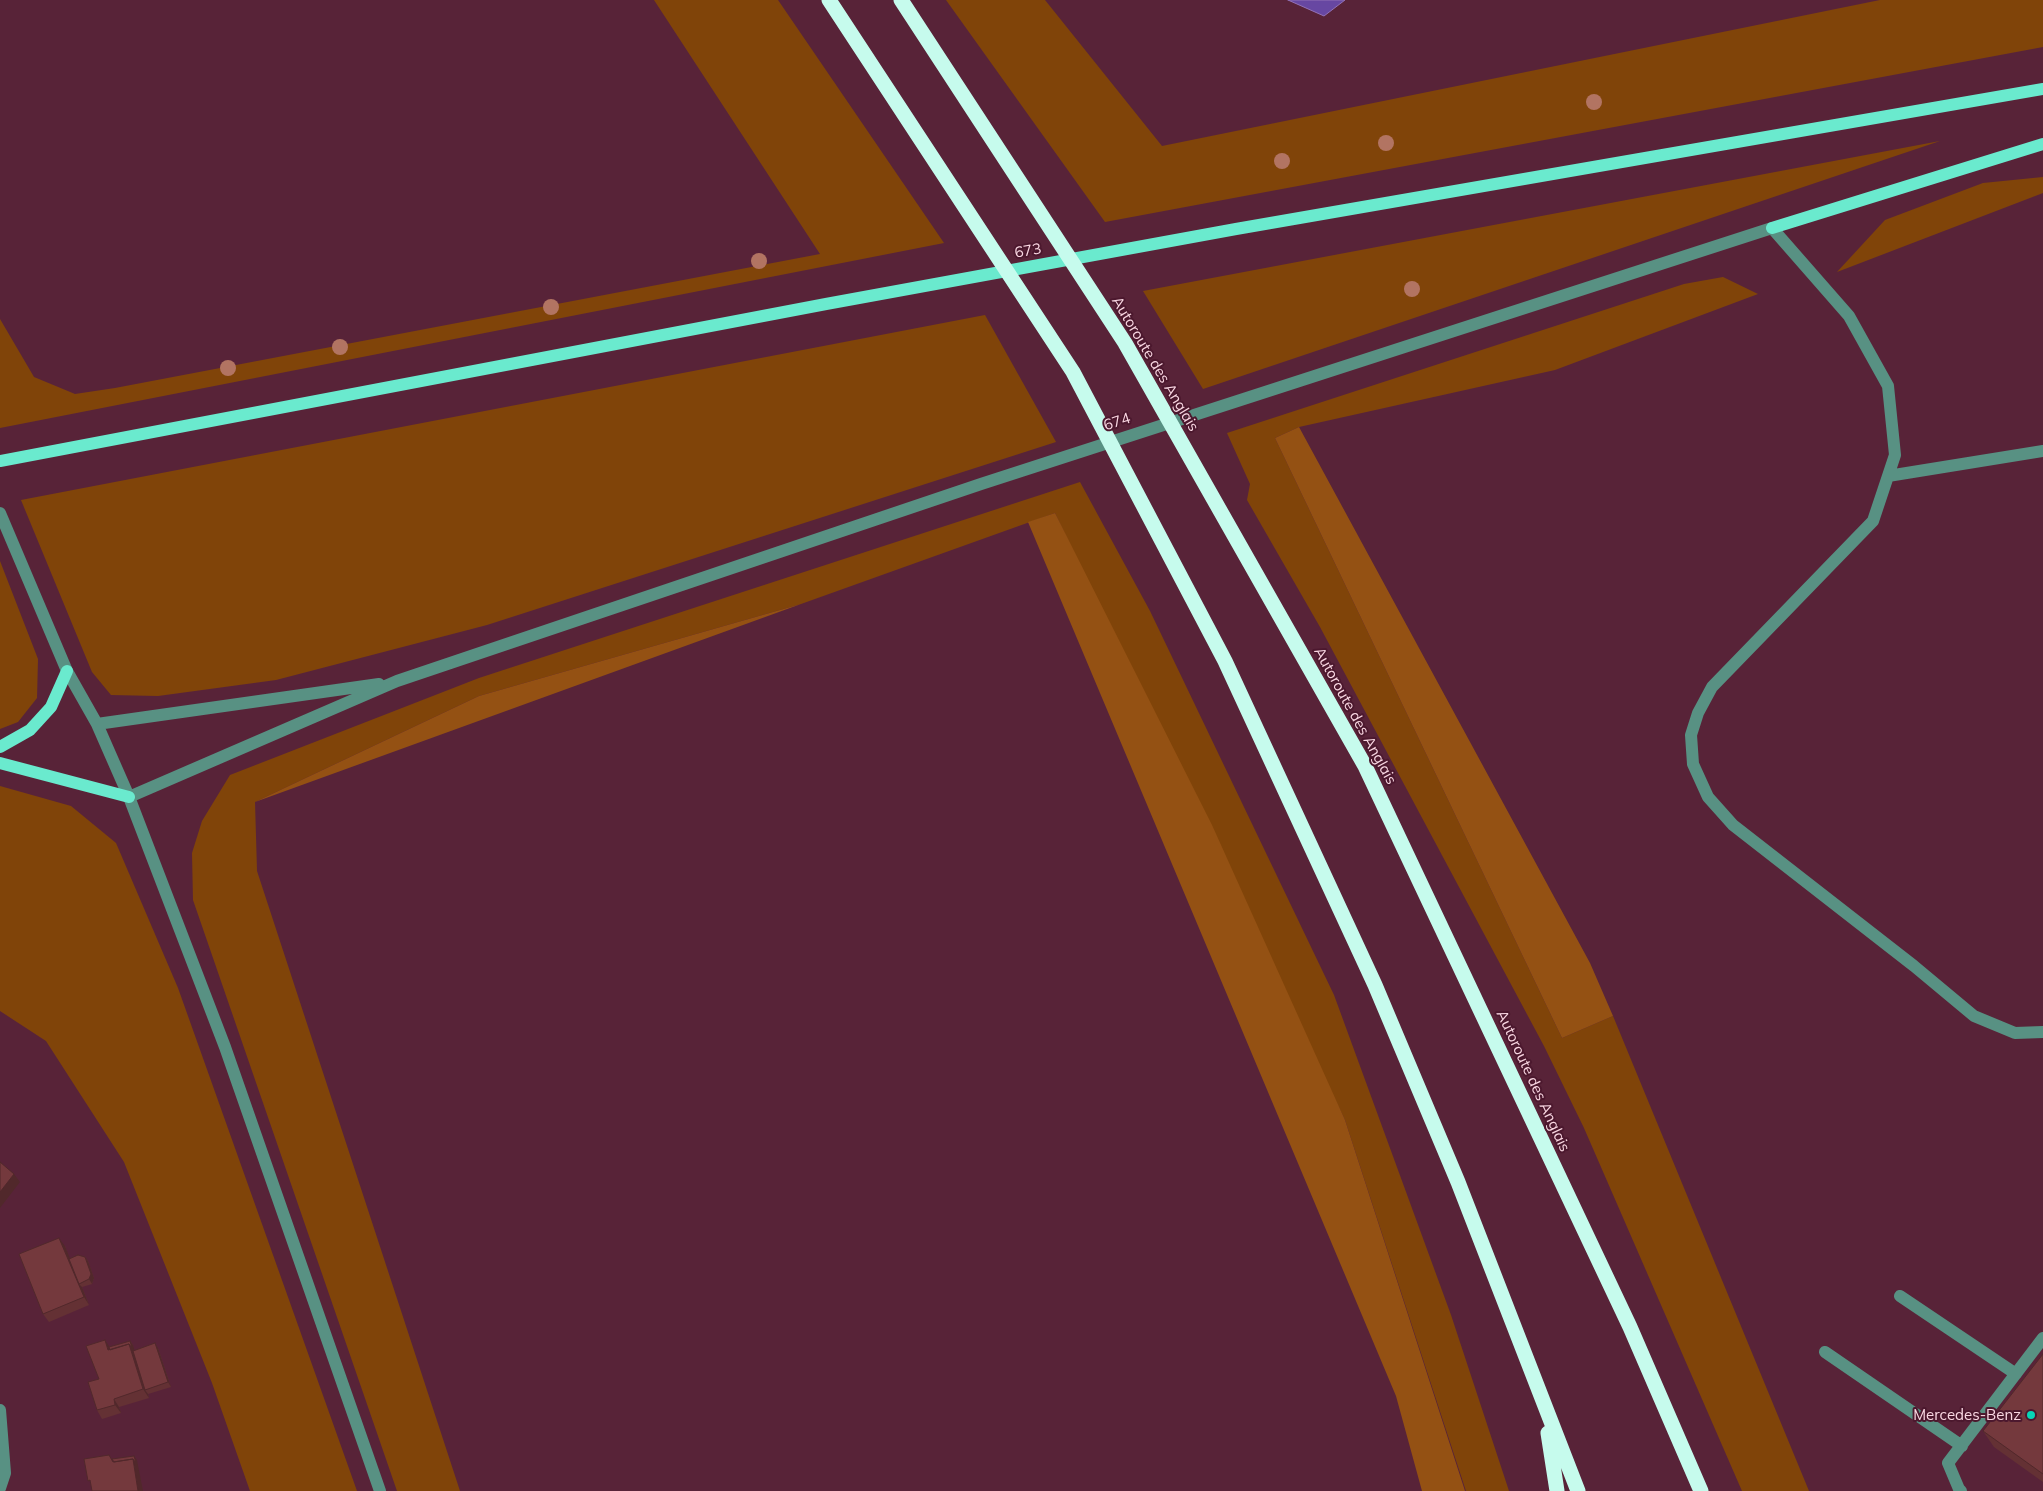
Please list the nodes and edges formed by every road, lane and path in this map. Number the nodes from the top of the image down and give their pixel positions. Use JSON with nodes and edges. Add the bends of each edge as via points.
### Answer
{"nodes":[{"id":1,"x":829,"y":0,"type":"edge"},
{"id":2,"x":901,"y":0,"type":"edge"},
{"id":3,"x":2043,"y":89,"type":"edge"},
{"id":4,"x":2043,"y":144,"type":"edge"},
{"id":5,"x":1772,"y":228,"type":"junction"},
{"id":6,"x":2043,"y":451,"type":"edge"},
{"id":7,"x":0,"y":461,"type":"edge"},
{"id":8,"x":1888,"y":476,"type":"junction"},
{"id":9,"x":0,"y":514,"type":"edge"},
{"id":10,"x":67,"y":671,"type":"junction"},
{"id":11,"x":397,"y":681,"type":"junction"},
{"id":12,"x":97,"y":724,"type":"junction"},
{"id":13,"x":0,"y":747,"type":"edge"},
{"id":14,"x":0,"y":763,"type":"edge"},
{"id":15,"x":129,"y":797,"type":"junction"},
{"id":16,"x":2043,"y":1032,"type":"edge"},
{"id":17,"x":1900,"y":1296,"type":"dead end"},
{"id":18,"x":2043,"y":1338,"type":"edge"},
{"id":19,"x":1825,"y":1352,"type":"dead end"},
{"id":20,"x":2016,"y":1374,"type":"junction"},
{"id":21,"x":1545,"y":1407,"type":"junction"},
{"id":22,"x":0,"y":1410,"type":"edge"},
{"id":23,"x":1962,"y":1446,"type":"junction"},
{"id":24,"x":0,"y":1488,"type":"edge"},
{"id":25,"x":380,"y":1491,"type":"edge"},
{"id":26,"x":1557,"y":1491,"type":"edge"},
{"id":27,"x":1578,"y":1491,"type":"edge"},
{"id":28,"x":1701,"y":1491,"type":"edge"},
{"id":29,"x":1961,"y":1491,"type":"edge"}],
"edges":[{"from":1,"to":21,"type":"highway","via":[[1073,372],[1225,661],[1375,985],[1458,1182]]},
{"from":2,"to":28,"type":"highway","name":"Autoroute des Anglais","via":[[1125,343],[1365,766],[1626,1318]]},
{"from":3,"to":7,"type":"main road","name":"673","via":[[1236,229]]},
{"from":4,"to":5,"type":"main road"},
{"from":5,"to":8,"type":"street","via":[[1849,316],[1888,386],[1895,455]]},
{"from":5,"to":11,"type":"street","name":"674","via":[[981,484]]},
{"from":6,"to":8,"type":"street"},
{"from":8,"to":16,"type":"street","via":[[1873,520],[1712,688],[1698,713],[1691,735],[1693,764],[1708,797],[1733,825],[1974,1016],[2015,1033]]},
{"from":9,"to":10,"type":"street"},
{"from":10,"to":12,"type":"street"},
{"from":10,"to":13,"type":"main road","via":[[51,707],[30,730]]},
{"from":11,"to":12,"type":"street"},
{"from":11,"to":15,"type":"street"},
{"from":12,"to":15,"type":"street"},
{"from":14,"to":15,"type":"main road"},
{"from":15,"to":25,"type":"street","via":[[225,1047]]},
{"from":17,"to":20,"type":"street"},
{"from":18,"to":20,"type":"street"},
{"from":19,"to":23,"type":"street"},
{"from":20,"to":23,"type":"street"},
{"from":21,"to":26,"type":"highway"},
{"from":21,"to":27,"type":"highway"},
{"from":22,"to":24,"type":"street","via":[[5,1473]]},
{"from":23,"to":29,"type":"street","via":[[1948,1463]]}]}
